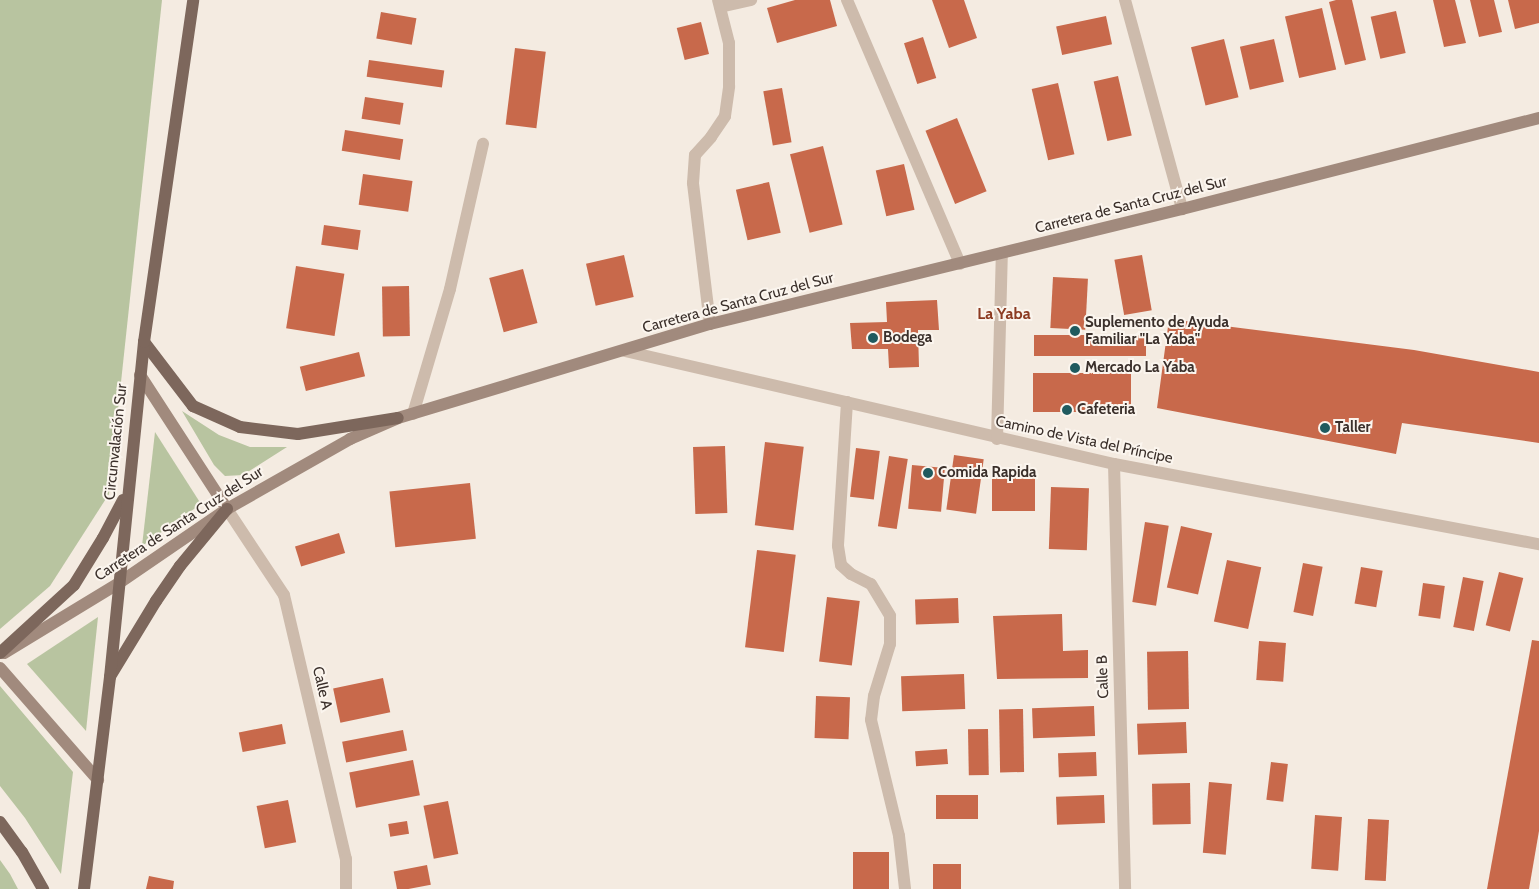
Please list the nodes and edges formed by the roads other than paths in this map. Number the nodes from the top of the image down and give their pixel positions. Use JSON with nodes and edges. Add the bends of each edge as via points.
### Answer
{"nodes":[{"id":1,"x":193,"y":0,"type":"edge"},
{"id":2,"x":751,"y":0,"type":"edge"},
{"id":3,"x":847,"y":0,"type":"edge"},
{"id":4,"x":1125,"y":0,"type":"edge"},
{"id":5,"x":719,"y":4,"type":"edge"},
{"id":6,"x":1539,"y":118,"type":"edge"},
{"id":7,"x":483,"y":144,"type":"dead end"},
{"id":8,"x":1182,"y":209,"type":"junction"},
{"id":9,"x":1002,"y":253,"type":"junction"},
{"id":10,"x":960,"y":264,"type":"junction"},
{"id":11,"x":710,"y":324,"type":"junction"},
{"id":12,"x":144,"y":342,"type":"junction"},
{"id":13,"x":626,"y":351,"type":"junction"},
{"id":14,"x":140,"y":375,"type":"junction"},
{"id":15,"x":847,"y":402,"type":"junction"},
{"id":16,"x":413,"y":414,"type":"junction"},
{"id":17,"x":398,"y":418,"type":"junction"},
{"id":18,"x":997,"y":439,"type":"junction"},
{"id":19,"x":1114,"y":464,"type":"junction"},
{"id":20,"x":127,"y":493,"type":"junction"},
{"id":21,"x":227,"y":509,"type":"junction"},
{"id":22,"x":1539,"y":544,"type":"edge"},
{"id":23,"x":119,"y":583,"type":"junction"},
{"id":24,"x":0,"y":654,"type":"edge"},
{"id":25,"x":0,"y":668,"type":"edge"},
{"id":26,"x":110,"y":677,"type":"junction"},
{"id":27,"x":98,"y":780,"type":"junction"},
{"id":28,"x":0,"y":822,"type":"edge"},
{"id":29,"x":43,"y":889,"type":"edge"},
{"id":30,"x":84,"y":889,"type":"edge"},
{"id":31,"x":346,"y":889,"type":"edge"},
{"id":32,"x":905,"y":889,"type":"edge"},
{"id":33,"x":1125,"y":889,"type":"edge"}],
"edges":[{"from":1,"to":12,"type":"main road","name":"Circunvalación Sur"},
{"from":2,"to":5,"type":"street"},
{"from":3,"to":10,"type":"street"},
{"from":4,"to":8,"type":"street"},
{"from":5,"to":11,"type":"street","via":[[729,43],[729,86],[724,116],[695,155],[693,183]]},
{"from":6,"to":8,"type":"main road","name":"Carretera de Santa Cruz del Sur"},
{"from":7,"to":16,"type":"street","via":[[450,289]]},
{"from":8,"to":9,"type":"main road","name":"Carretera de Santa Cruz del Sur"},
{"from":9,"to":10,"type":"main road","name":"Carretera de Santa Cruz del Sur"},
{"from":9,"to":18,"type":"street"},
{"from":10,"to":11,"type":"main road","name":"Carretera de Santa Cruz del Sur"},
{"from":11,"to":13,"type":"main road","name":"Carretera de Santa Cruz del Sur"},
{"from":12,"to":14,"type":"main road","name":"Circunvalación Sur"},
{"from":12,"to":17,"type":"main road","via":[[194,406],[240,427],[298,434]]},
{"from":13,"to":15,"type":"street","name":"Camino de Vista del Príncipe"},
{"from":13,"to":16,"type":"main road","name":"Carretera de Santa Cruz del Sur"},
{"from":14,"to":20,"type":"main road","name":"Circunvalación Sur"},
{"from":14,"to":21,"type":"main road"},
{"from":15,"to":18,"type":"street","name":"Camino de Vista del Príncipe"},
{"from":15,"to":32,"type":"street","via":[[838,546],[841,565],[871,584],[890,616],[890,644],[870,720],[900,836]]},
{"from":16,"to":17,"type":"main road","name":"Carretera de Santa Cruz del Sur"},
{"from":17,"to":21,"type":"main road","name":"Carretera de Santa Cruz del Sur","via":[[350,439]]},
{"from":18,"to":19,"type":"street","name":"Camino de Vista del Príncipe"},
{"from":19,"to":22,"type":"street","name":"Camino de Vista del Príncipe"},
{"from":19,"to":33,"type":"street","name":"Calle B"},
{"from":20,"to":23,"type":"main road","name":"Circunvalación Sur"},
{"from":20,"to":24,"type":"main road","via":[[74,585]]},
{"from":21,"to":23,"type":"main road","name":"Carretera de Santa Cruz del Sur"},
{"from":21,"to":26,"type":"main road","via":[[156,600]]},
{"from":21,"to":31,"type":"street","name":"Calle A","via":[[284,595],[346,859]]},
{"from":23,"to":24,"type":"main road","name":"Carretera de Santa Cruz del Sur"},
{"from":23,"to":26,"type":"main road","name":"Circunvalación Sur"},
{"from":25,"to":27,"type":"main road"},
{"from":26,"to":27,"type":"main road","name":"Circunvalación Sur"},
{"from":27,"to":30,"type":"main road","name":"Circunvalación Sur"},
{"from":28,"to":29,"type":"main road"}]}
